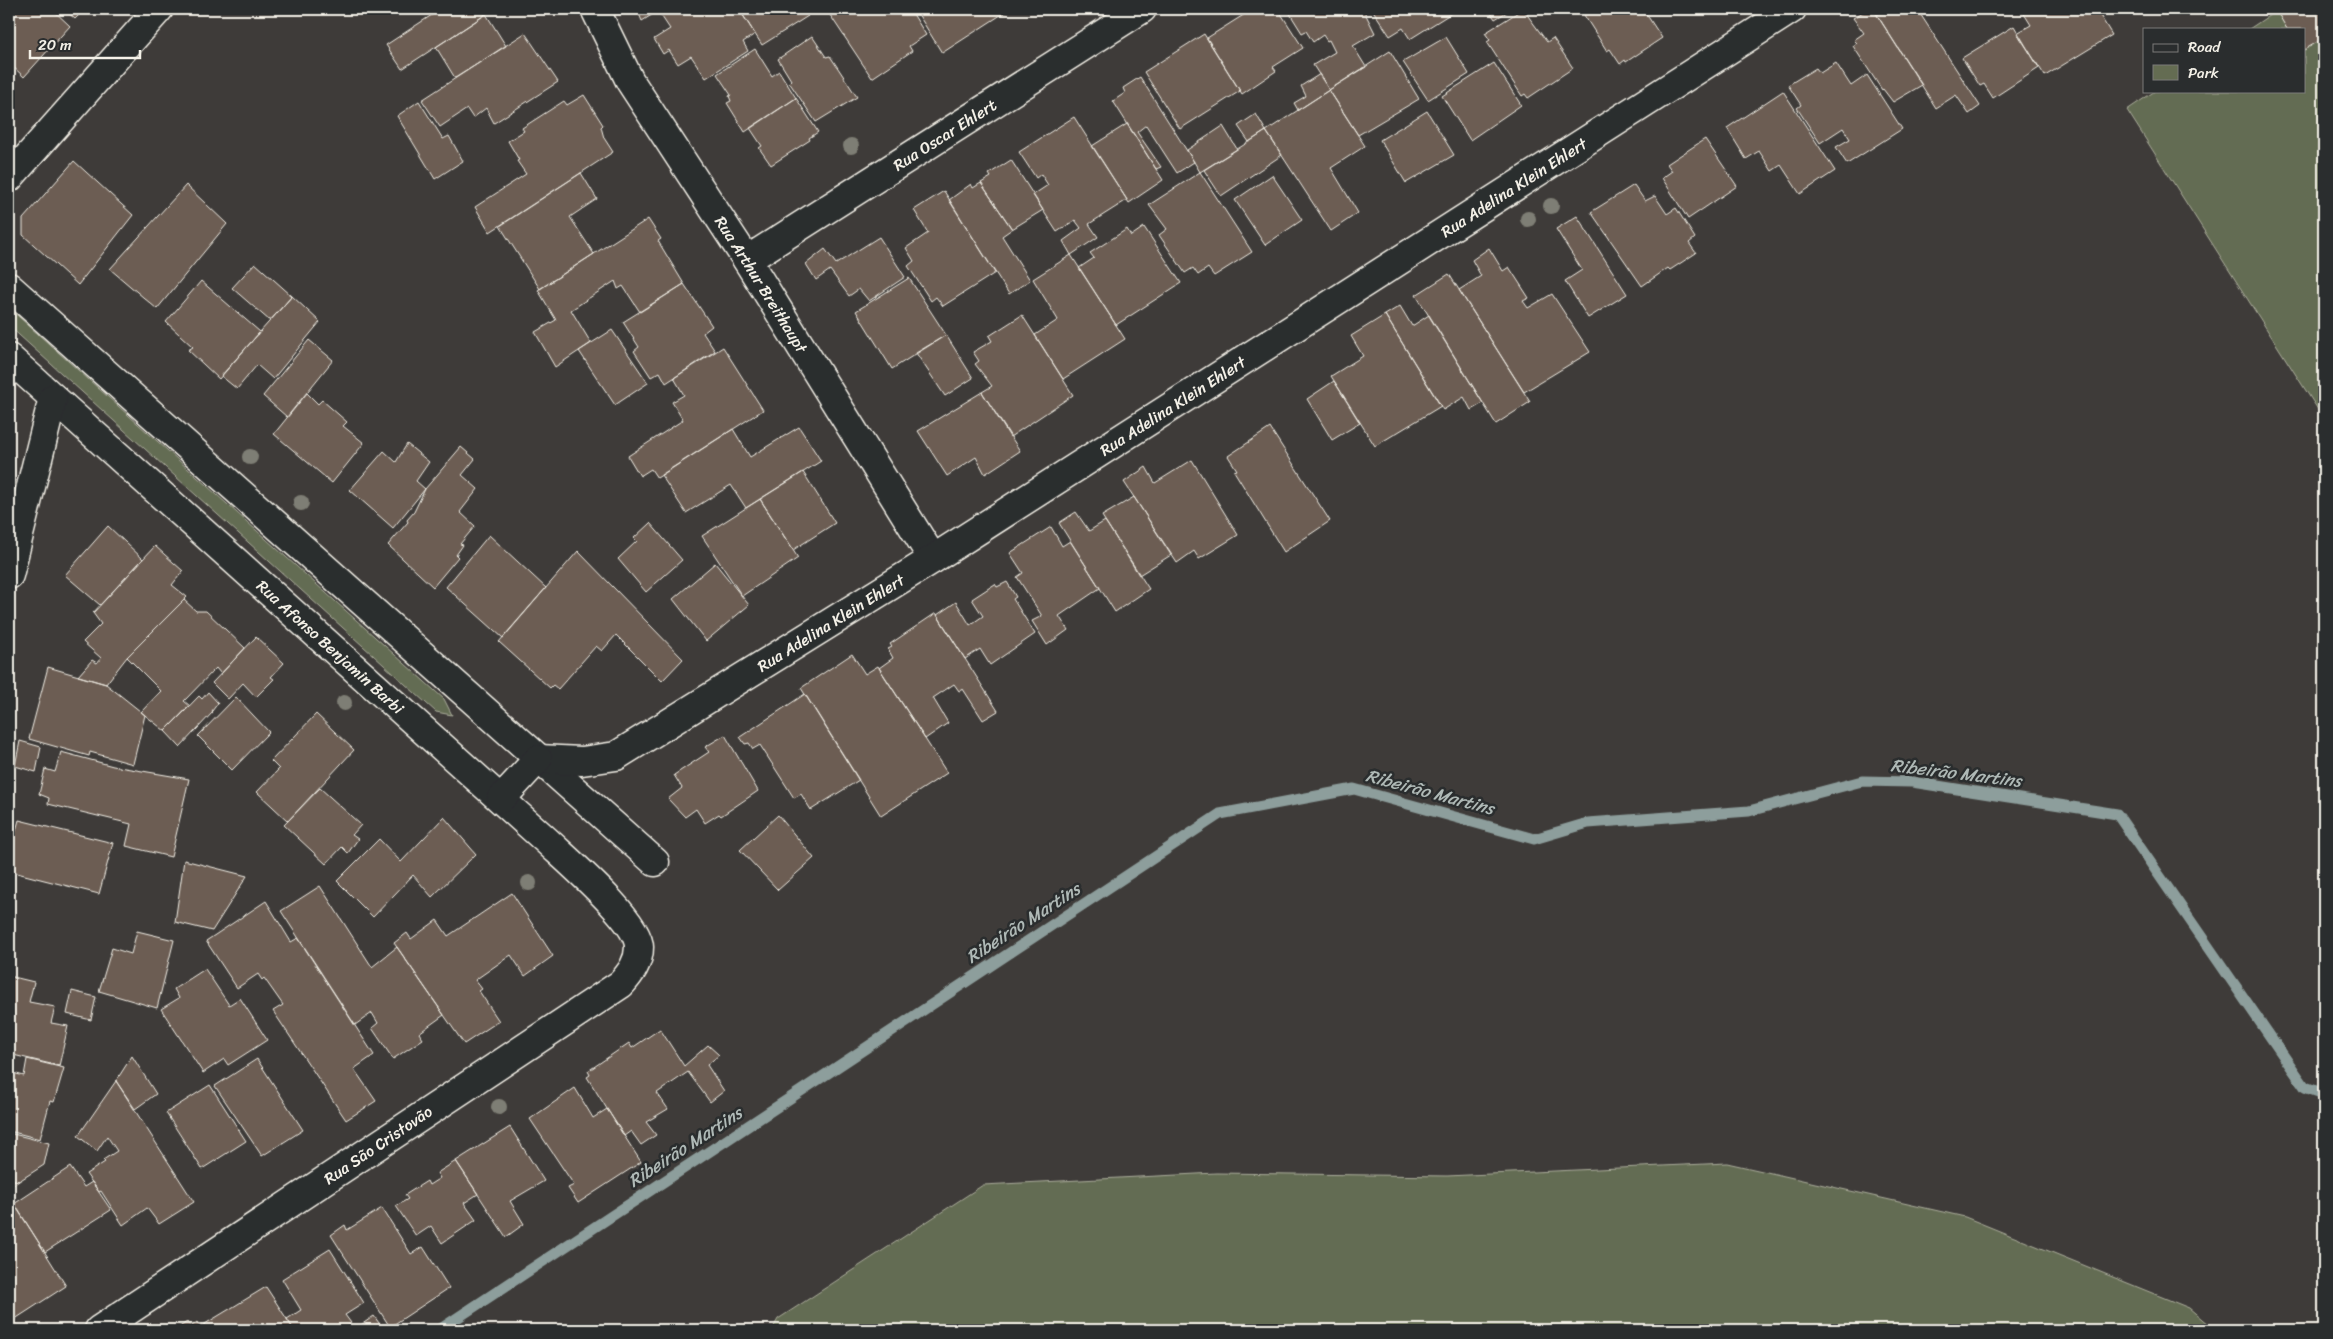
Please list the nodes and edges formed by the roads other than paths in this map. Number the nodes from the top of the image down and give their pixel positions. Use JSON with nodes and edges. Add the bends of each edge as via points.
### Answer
{"nodes":[{"id":1,"x":159,"y":9,"type":"edge"},
{"id":2,"x":595,"y":9,"type":"edge"},
{"id":3,"x":1142,"y":9,"type":"edge"},
{"id":4,"x":1792,"y":9,"type":"edge"},
{"id":5,"x":9,"y":178,"type":"edge"},
{"id":6,"x":747,"y":260,"type":"junction"},
{"id":7,"x":9,"y":287,"type":"edge"},
{"id":8,"x":9,"y":358,"type":"edge"},
{"id":9,"x":53,"y":398,"type":"junction"},
{"id":10,"x":933,"y":560,"type":"junction"},
{"id":11,"x":9,"y":575,"type":"edge"},
{"id":12,"x":538,"y":759,"type":"junction"},
{"id":13,"x":502,"y":799,"type":"junction"},
{"id":14,"x":655,"y":862,"type":"dead end"},
{"id":15,"x":639,"y":946,"type":"joint"},
{"id":16,"x":99,"y":1330,"type":"edge"}],
"edges":[{"from":1,"to":5,"type":"street"},
{"from":2,"to":6,"type":"street","name":"Rua Arthur Breithaupt","via":[[630,81]]},
{"from":3,"to":6,"type":"street","name":"Rua Oscar Ehlert"},
{"from":4,"to":10,"type":"street","name":"Rua Adelina Klein Ehlert"},
{"from":6,"to":10,"type":"street","name":"Rua Arthur Breithaupt"},
{"from":7,"to":12,"type":"street"},
{"from":8,"to":9,"type":"street","name":"Rua Afonso Benjamin Barbi"},
{"from":9,"to":11,"type":"street"},
{"from":9,"to":13,"type":"street","name":"Rua Afonso Benjamin Barbi"},
{"from":10,"to":12,"type":"street","name":"Rua Adelina Klein Ehlert","via":[[616,756],[582,761]]},
{"from":12,"to":13,"type":"street"},
{"from":12,"to":14,"type":"street"},
{"from":13,"to":15,"type":"street","name":"Rua Afonso Benjamin Barbi","via":[[617,910],[634,930]]},
{"from":15,"to":16,"type":"street","name":"Rua São Cristovão","via":[[634,970],[621,984]]}]}
